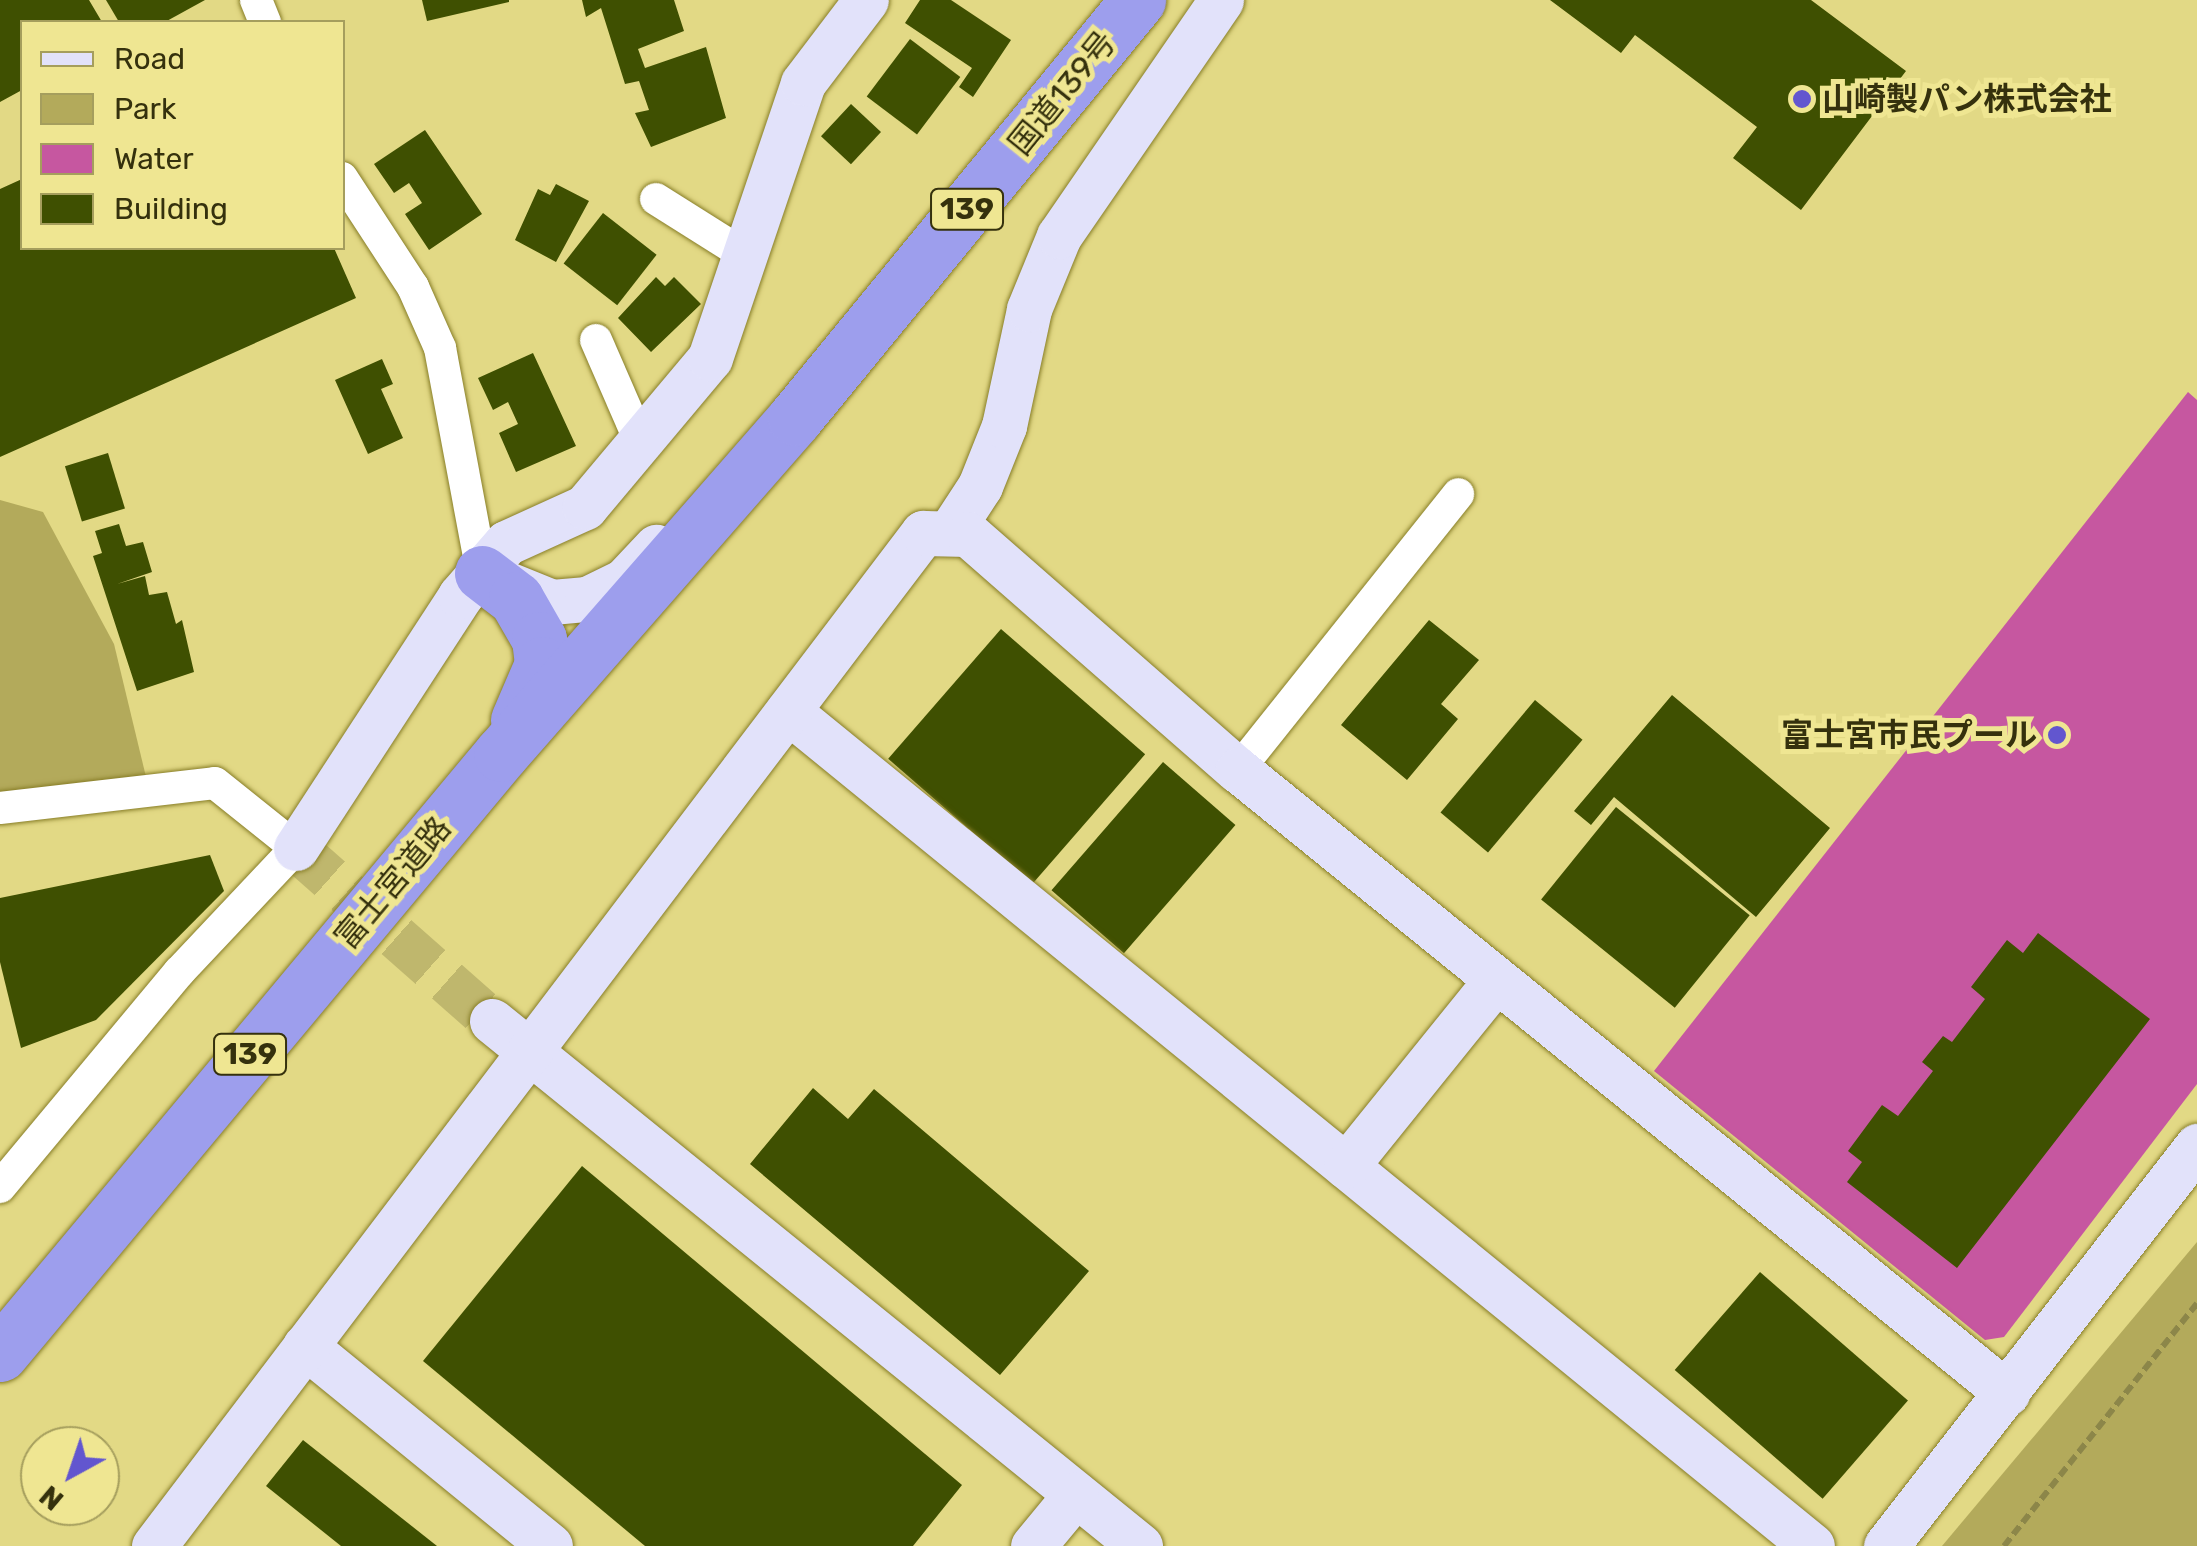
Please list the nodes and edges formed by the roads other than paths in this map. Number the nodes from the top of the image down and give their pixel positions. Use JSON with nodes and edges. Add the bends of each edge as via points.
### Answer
{"nodes":[{"id":1,"x":866,"y":0,"type":"edge"},
{"id":2,"x":1138,"y":0,"type":"edge"},
{"id":3,"x":1221,"y":0,"type":"edge"},
{"id":4,"x":345,"y":183,"type":"edge"},
{"id":5,"x":656,"y":199,"type":"dead end"},
{"id":6,"x":745,"y":254,"type":"junction"},
{"id":7,"x":596,"y":340,"type":"dead end"},
{"id":8,"x":794,"y":418,"type":"junction"},
{"id":9,"x":640,"y":441,"type":"junction"},
{"id":10,"x":1458,"y":494,"type":"dead end"},
{"id":11,"x":950,"y":532,"type":"junction"},
{"id":12,"x":482,"y":573,"type":"junction"},
{"id":13,"x":788,"y":711,"type":"junction"},
{"id":14,"x":501,"y":754,"type":"junction"},
{"id":15,"x":1238,"y":770,"type":"junction"},
{"id":16,"x":0,"y":808,"type":"edge"},
{"id":17,"x":296,"y":848,"type":"junction"},
{"id":18,"x":1496,"y":980,"type":"junction"},
{"id":19,"x":492,"y":1021,"type":"tunnel mouth"},
{"id":20,"x":530,"y":1051,"type":"junction"},
{"id":21,"x":2197,"y":1146,"type":"edge"},
{"id":22,"x":1346,"y":1166,"type":"junction"},
{"id":23,"x":0,"y":1187,"type":"edge"},
{"id":24,"x":305,"y":1346,"type":"junction"},
{"id":25,"x":0,"y":1354,"type":"edge"},
{"id":26,"x":2007,"y":1393,"type":"junction"},
{"id":27,"x":1076,"y":1494,"type":"junction"},
{"id":28,"x":154,"y":1546,"type":"edge"},
{"id":29,"x":550,"y":1546,"type":"edge"},
{"id":30,"x":1033,"y":1546,"type":"edge"},
{"id":31,"x":1140,"y":1546,"type":"edge"},
{"id":32,"x":1812,"y":1546,"type":"edge"},
{"id":33,"x":1886,"y":1546,"type":"edge"}],
"edges":[{"from":1,"to":6,"type":"street","via":[[803,83]]},
{"from":2,"to":8,"type":"highway","name":"国道139号","number":"139"},
{"from":3,"to":11,"type":"street","via":[[1059,236],[1029,309],[1004,426],[980,486]]},
{"from":4,"to":12,"type":"street","via":[[413,287],[440,348]]},
{"from":5,"to":6,"type":"street"},
{"from":6,"to":9,"type":"street","via":[[710,358]]},
{"from":7,"to":9,"type":"street"},
{"from":8,"to":12,"type":"street","via":[[746,453],[624,581],[587,599],[552,602]]},
{"from":8,"to":14,"type":"highway","name":"富士宮道路","number":"139"},
{"from":9,"to":12,"type":"street","via":[[585,507],[506,544]]},
{"from":10,"to":15,"type":"street"},
{"from":11,"to":13,"type":"street","via":[[923,532]]},
{"from":11,"to":15,"type":"street","via":[[968,534]]},
{"from":12,"to":14,"type":"highway","via":[[528,616],[542,664]]},
{"from":12,"to":17,"type":"street","via":[[460,596]]},
{"from":13,"to":20,"type":"street"},
{"from":13,"to":22,"type":"street"},
{"from":14,"to":25,"type":"highway","name":"富士宮道路","number":"139"},
{"from":15,"to":18,"type":"street"},
{"from":16,"to":17,"type":"street","via":[[215,783]]},
{"from":17,"to":23,"type":"street","via":[[178,972]]},
{"from":18,"to":22,"type":"street"},
{"from":18,"to":26,"type":"street"},
{"from":19,"to":20,"type":"street"},
{"from":20,"to":24,"type":"street"},
{"from":20,"to":27,"type":"street"},
{"from":21,"to":26,"type":"street"},
{"from":22,"to":32,"type":"street"},
{"from":24,"to":28,"type":"street"},
{"from":24,"to":29,"type":"street"},
{"from":26,"to":33,"type":"street"},
{"from":27,"to":30,"type":"street"},
{"from":27,"to":31,"type":"street"}]}
